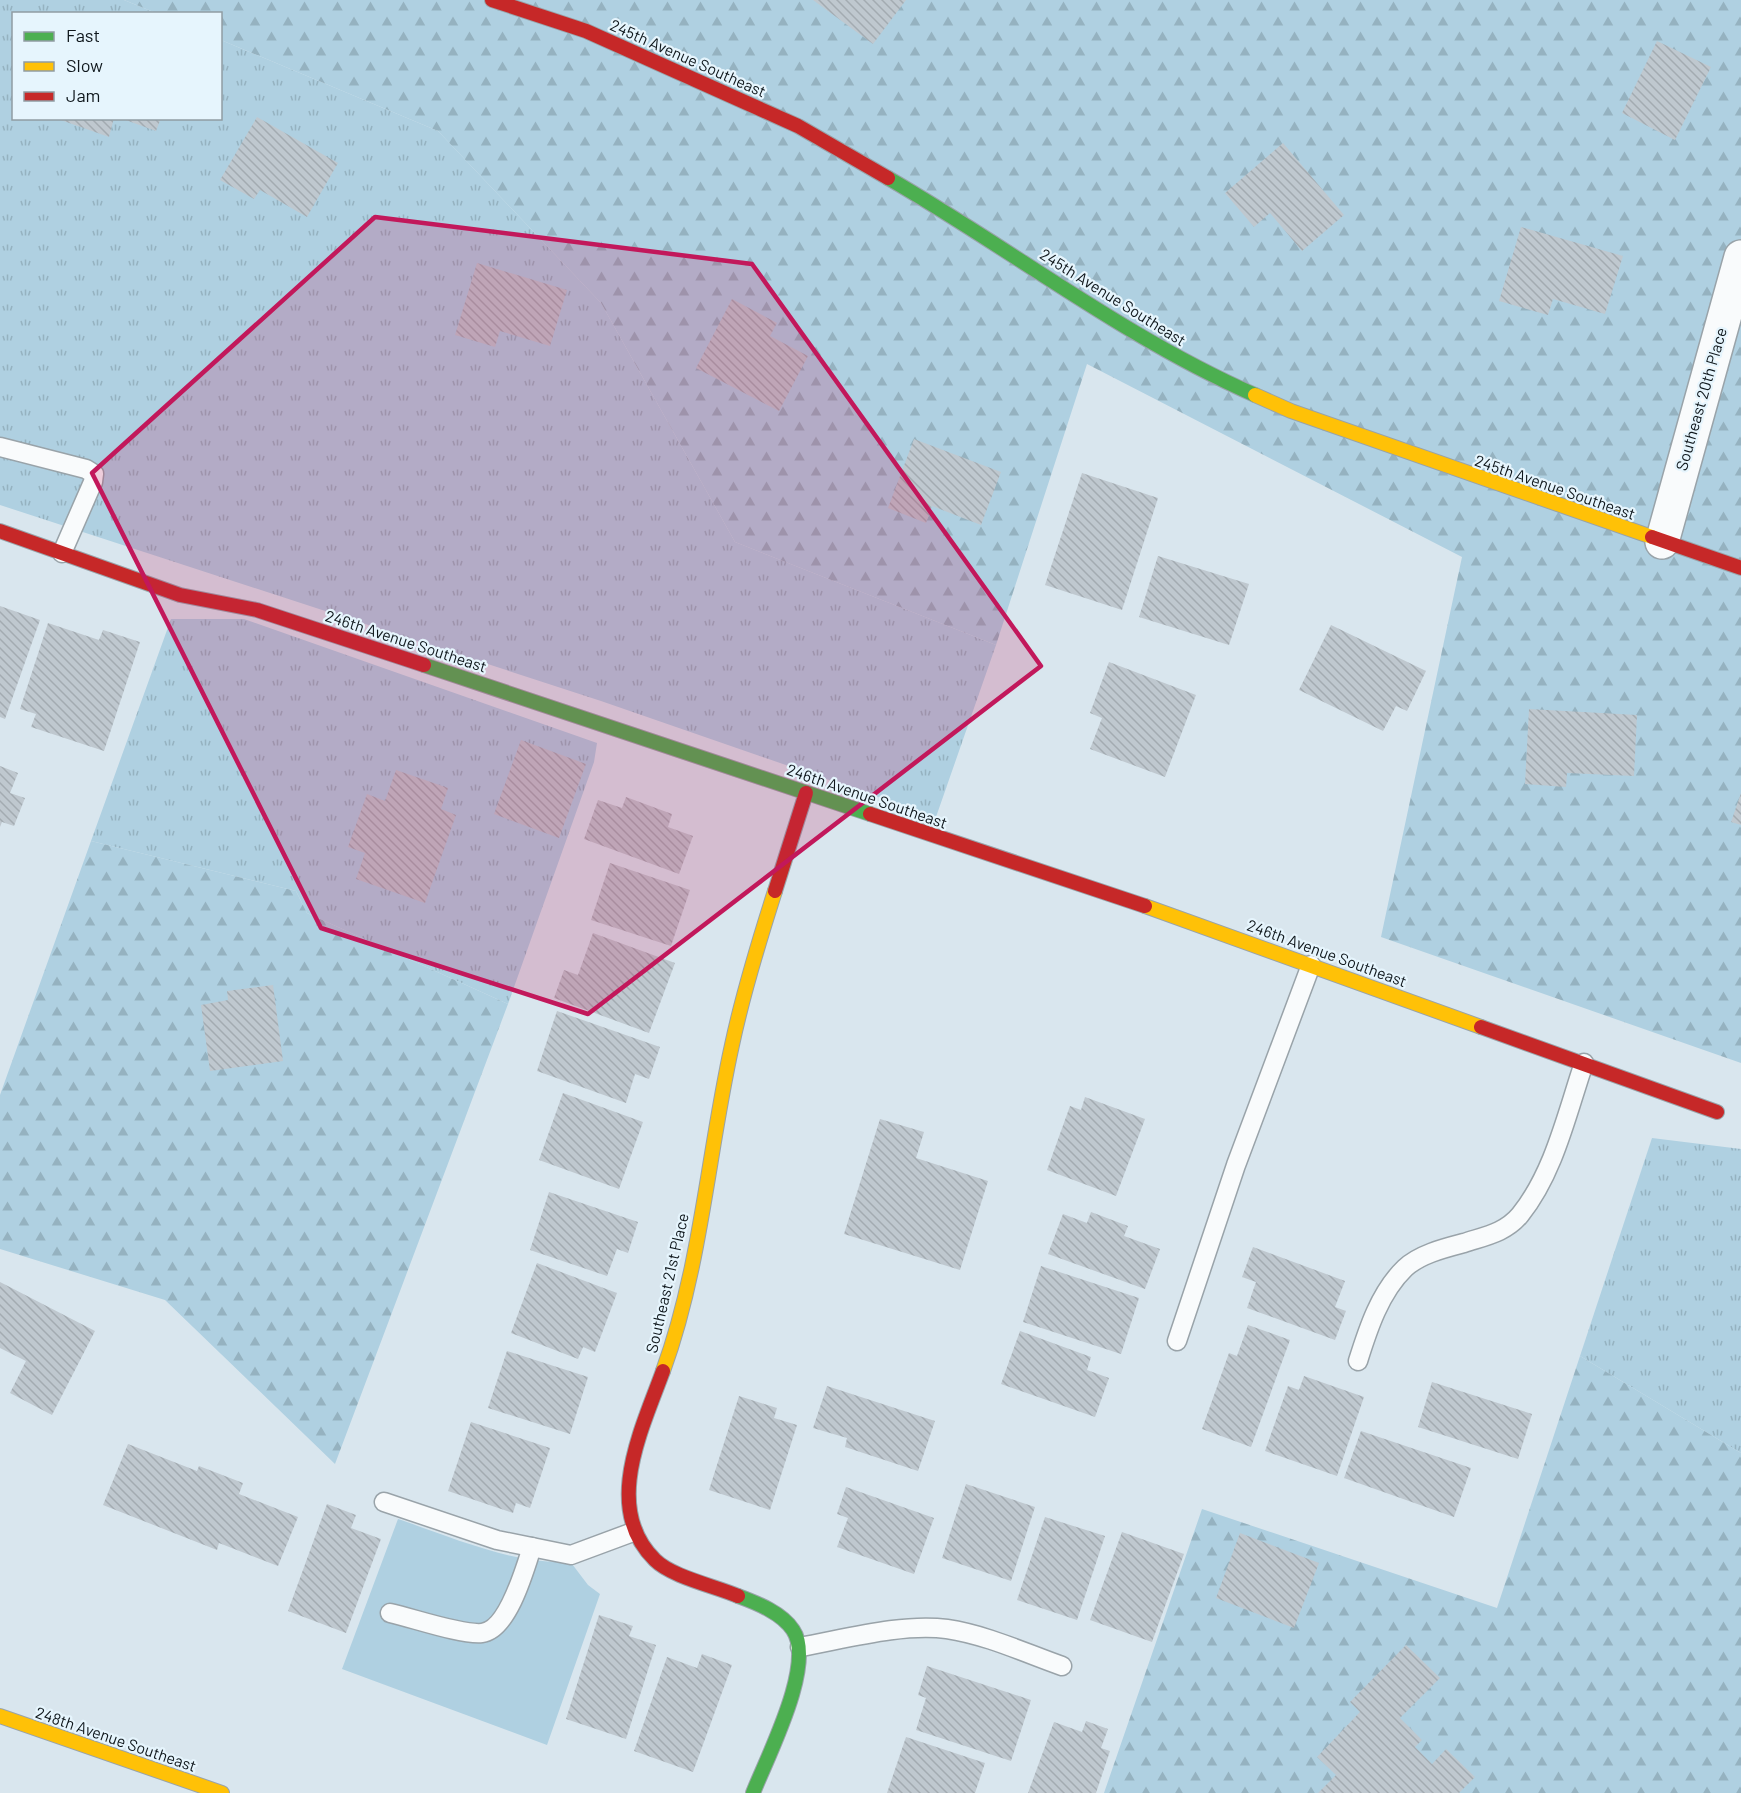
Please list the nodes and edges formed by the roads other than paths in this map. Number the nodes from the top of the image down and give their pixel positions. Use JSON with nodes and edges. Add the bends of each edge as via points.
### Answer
{"nodes":[{"id":1,"x":492,"y":0,"type":"edge"},
{"id":2,"x":1741,"y":257,"type":"edge"},
{"id":3,"x":0,"y":447,"type":"edge"},
{"id":4,"x":0,"y":531,"type":"edge"},
{"id":5,"x":1662,"y":542,"type":"junction"},
{"id":6,"x":62,"y":553,"type":"junction"},
{"id":7,"x":1741,"y":568,"type":"edge"},
{"id":8,"x":806,"y":793,"type":"junction"},
{"id":9,"x":1311,"y":965,"type":"junction"},
{"id":10,"x":1584,"y":1063,"type":"junction"},
{"id":11,"x":1717,"y":1112,"type":"dead end"},
{"id":12,"x":1177,"y":1341,"type":"dead end"},
{"id":13,"x":1358,"y":1361,"type":"dead end"},
{"id":14,"x":384,"y":1502,"type":"dead end"},
{"id":15,"x":633,"y":1532,"type":"junction"},
{"id":16,"x":532,"y":1547,"type":"junction"},
{"id":17,"x":390,"y":1613,"type":"dead end"},
{"id":18,"x":800,"y":1647,"type":"junction"},
{"id":19,"x":1062,"y":1666,"type":"dead end"},
{"id":20,"x":0,"y":1716,"type":"edge"},
{"id":21,"x":222,"y":1793,"type":"edge"},
{"id":22,"x":753,"y":1793,"type":"edge"}],
"edges":[{"from":1,"to":5,"type":"street","name":"245th Avenue Southeast","via":[[586,31],[798,126],[916,194],[1207,374],[1291,411]]},
{"from":2,"to":5,"type":"street","name":"Southeast 20th Place"},
{"from":3,"to":6,"type":"lane","via":[[86,468],[94,474]]},
{"from":4,"to":6,"type":"street","name":"246th Avenue Southeast"},
{"from":5,"to":7,"type":"street","name":"245th Avenue Southeast"},
{"from":6,"to":8,"type":"street","name":"246th Avenue Southeast","via":[[180,595],[257,610]]},
{"from":8,"to":9,"type":"street","name":"246th Avenue Southeast"},
{"from":8,"to":15,"type":"street","name":"Southeast 21st Place","via":[[732,1044],[672,1346],[636,1444],[628,1480]]},
{"from":9,"to":10,"type":"street","name":"246th Avenue Southeast"},
{"from":9,"to":12,"type":"lane","via":[[1236,1165]]},
{"from":10,"to":11,"type":"street","name":"246th Avenue Southeast"},
{"from":10,"to":13,"type":"lane","via":[[1544,1173],[1520,1215],[1499,1233],[1431,1253],[1406,1267],[1386,1293]]},
{"from":14,"to":16,"type":"lane","via":[[496,1540]]},
{"from":15,"to":16,"type":"lane","via":[[571,1555]]},
{"from":15,"to":18,"type":"street","via":[[655,1560],[667,1568],[786,1621]]},
{"from":16,"to":17,"type":"lane","via":[[516,1593],[497,1626],[483,1633]]},
{"from":18,"to":19,"type":"lane","via":[[917,1628],[947,1629]]},
{"from":18,"to":22,"type":"street","via":[[794,1684]]},
{"from":20,"to":21,"type":"street","name":"248th Avenue Southeast"}]}
